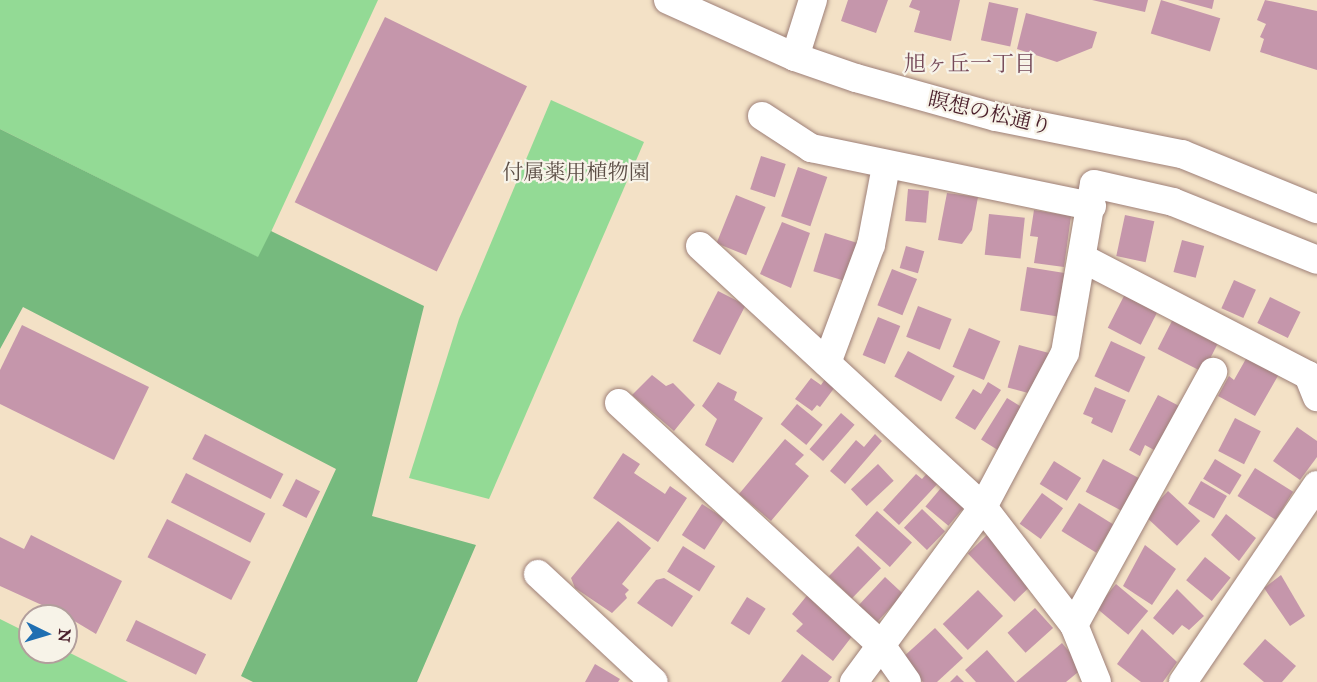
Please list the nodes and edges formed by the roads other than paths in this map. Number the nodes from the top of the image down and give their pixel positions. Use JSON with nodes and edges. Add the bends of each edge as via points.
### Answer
{"nodes":[{"id":1,"x":668,"y":0,"type":"edge"},
{"id":2,"x":813,"y":0,"type":"edge"},
{"id":3,"x":795,"y":57,"type":"junction"},
{"id":4,"x":762,"y":116,"type":"dead end"},
{"id":5,"x":886,"y":166,"type":"junction"},
{"id":6,"x":1092,"y":206,"type":"junction"},
{"id":7,"x":1317,"y":208,"type":"edge"},
{"id":8,"x":700,"y":246,"type":"dead end"},
{"id":9,"x":1084,"y":259,"type":"junction"},
{"id":10,"x":1317,"y":260,"type":"edge"},
{"id":11,"x":827,"y":363,"type":"junction"},
{"id":12,"x":1213,"y":372,"type":"dead end"},
{"id":13,"x":1317,"y":397,"type":"edge"},
{"id":14,"x":619,"y":403,"type":"dead end"},
{"id":15,"x":1317,"y":485,"type":"edge"},
{"id":16,"x":983,"y":507,"type":"junction"},
{"id":17,"x":538,"y":574,"type":"dead end"},
{"id":18,"x":1074,"y":625,"type":"junction"},
{"id":19,"x":881,"y":645,"type":"junction"},
{"id":20,"x":654,"y":682,"type":"edge"},
{"id":21,"x":854,"y":682,"type":"edge"},
{"id":22,"x":907,"y":682,"type":"edge"},
{"id":23,"x":1097,"y":682,"type":"edge"},
{"id":24,"x":1183,"y":682,"type":"edge"}],
"edges":[{"from":1,"to":3,"type":"street","name":"瞑想の松通り"},
{"from":2,"to":3,"type":"street"},
{"from":3,"to":7,"type":"street","name":"瞑想の松通り","via":[[918,97],[996,117],[1182,154]]},
{"from":4,"to":5,"type":"street","via":[[812,148]]},
{"from":5,"to":6,"type":"street"},
{"from":5,"to":11,"type":"street","via":[[871,245]]},
{"from":6,"to":9,"type":"street"},
{"from":6,"to":10,"type":"street","via":[[1094,184],[1173,202]]},
{"from":8,"to":11,"type":"street"},
{"from":9,"to":13,"type":"street","via":[[1308,375]]},
{"from":9,"to":16,"type":"street","via":[[1065,353]]},
{"from":11,"to":16,"type":"street"},
{"from":12,"to":18,"type":"street"},
{"from":14,"to":19,"type":"street"},
{"from":15,"to":24,"type":"street"},
{"from":16,"to":18,"type":"street"},
{"from":16,"to":19,"type":"street"},
{"from":17,"to":20,"type":"street"},
{"from":18,"to":23,"type":"street"},
{"from":19,"to":21,"type":"street"},
{"from":19,"to":22,"type":"street"}]}
